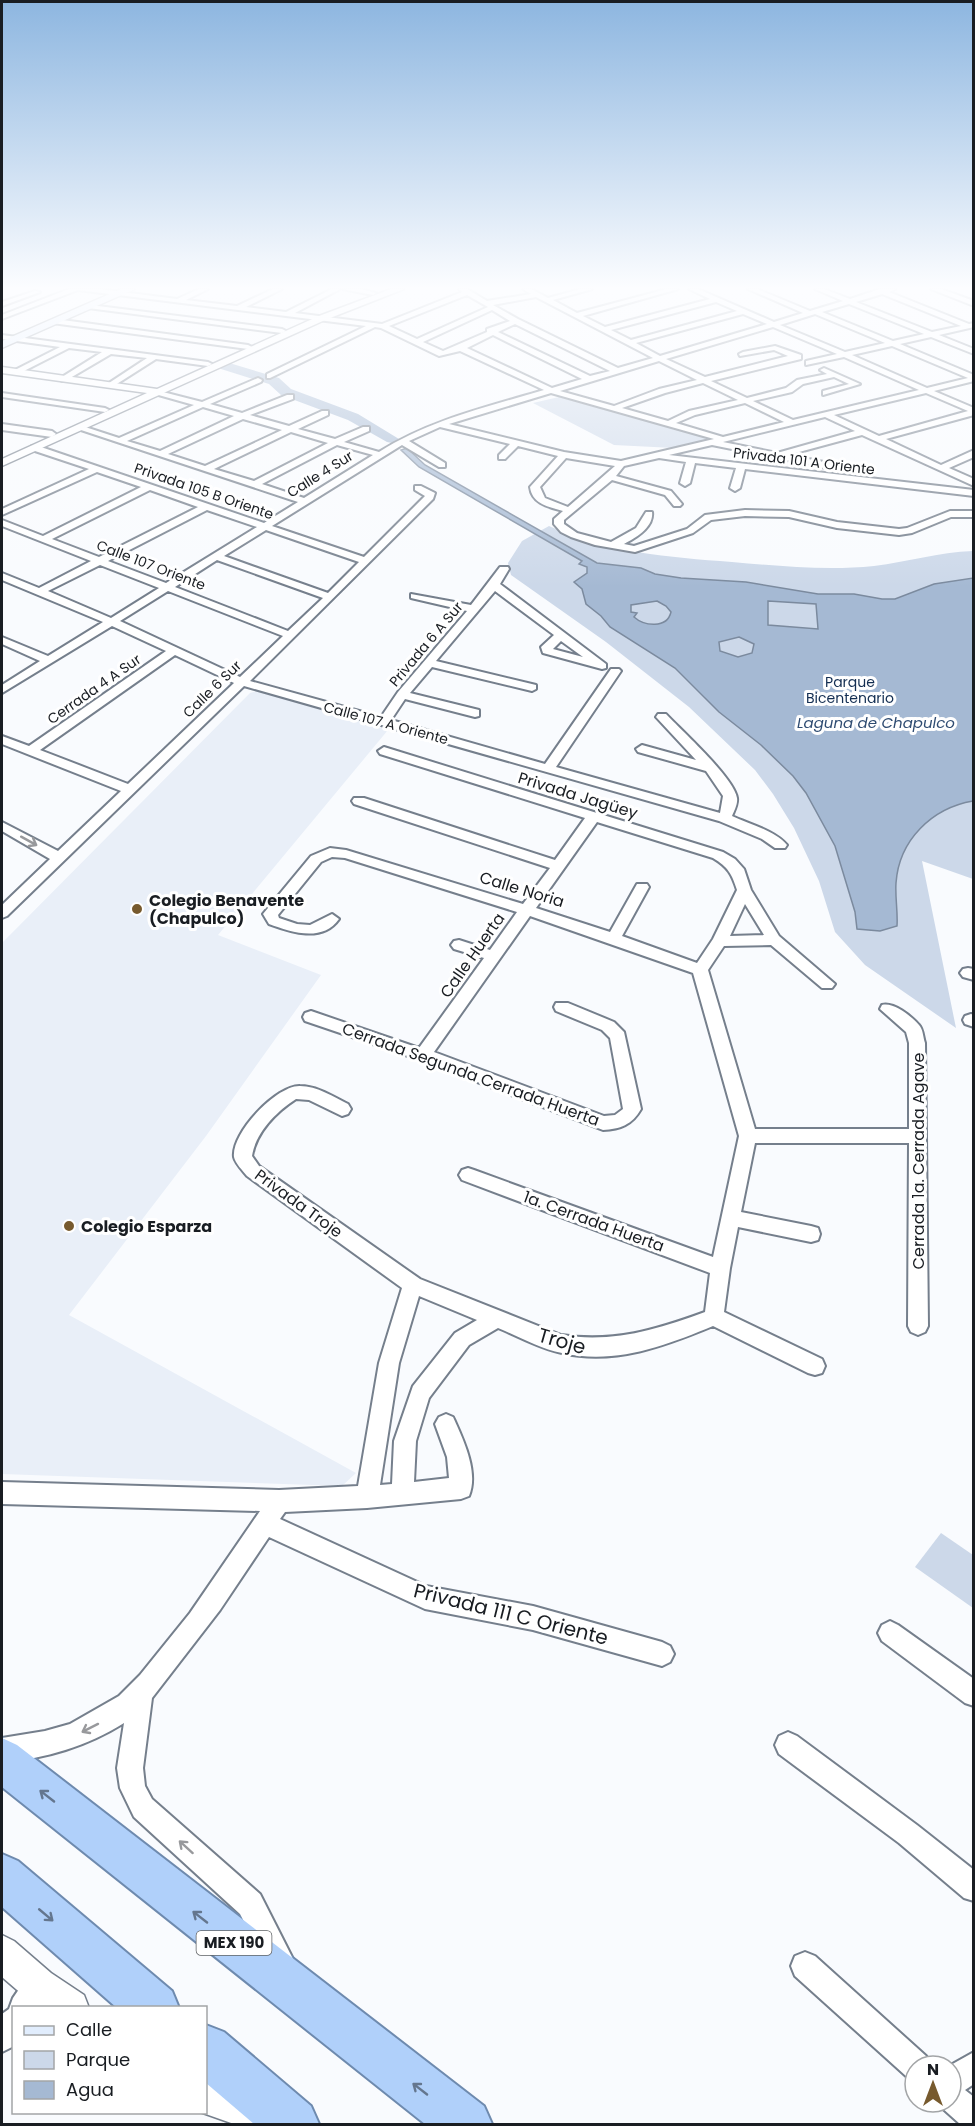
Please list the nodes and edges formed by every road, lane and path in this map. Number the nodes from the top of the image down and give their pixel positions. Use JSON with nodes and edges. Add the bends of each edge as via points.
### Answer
{"nodes":[{"id":1,"x":134,"y":388,"type":"edge"},
{"id":2,"x":160,"y":388,"type":"edge"},
{"id":3,"x":160,"y":388,"type":"edge"},
{"id":4,"x":239,"y":388,"type":"edge"},
{"id":5,"x":546,"y":388,"type":"edge"},
{"id":6,"x":561,"y":388,"type":"edge"},
{"id":7,"x":673,"y":388,"type":"edge"},
{"id":8,"x":719,"y":388,"type":"edge"},
{"id":9,"x":791,"y":388,"type":"edge"},
{"id":10,"x":847,"y":388,"type":"edge"},
{"id":11,"x":916,"y":388,"type":"edge"},
{"id":12,"x":938,"y":388,"type":"edge"},
{"id":13,"x":154,"y":391,"type":"junction"},
{"id":14,"x":552,"y":391,"type":"junction"},
{"id":15,"x":925,"y":392,"type":"junction"},
{"id":16,"x":826,"y":393,"type":"dead end"},
{"id":17,"x":2,"y":395,"type":"edge"},
{"id":18,"x":290,"y":397,"type":"dead end"},
{"id":19,"x":745,"y":401,"type":"junction"},
{"id":20,"x":202,"y":404,"type":"junction"},
{"id":21,"x":615,"y":408,"type":"junction"},
{"id":22,"x":105,"y":410,"type":"junction"},
{"id":23,"x":974,"y":411,"type":"edge"},
{"id":24,"x":326,"y":413,"type":"dead end"},
{"id":25,"x":824,"y":414,"type":"junction"},
{"id":26,"x":244,"y":416,"type":"junction"},
{"id":27,"x":670,"y":423,"type":"junction"},
{"id":28,"x":790,"y":423,"type":"junction"},
{"id":29,"x":439,"y":424,"type":"junction"},
{"id":30,"x":2,"y":427,"type":"edge"},
{"id":31,"x":79,"y":428,"type":"junction"},
{"id":32,"x":290,"y":429,"type":"junction"},
{"id":33,"x":366,"y":429,"type":"dead end"},
{"id":34,"x":863,"y":432,"type":"junction"},
{"id":35,"x":52,"y":434,"type":"junction"},
{"id":36,"x":721,"y":438,"type":"junction"},
{"id":37,"x":878,"y":439,"type":"junction"},
{"id":38,"x":119,"y":441,"type":"junction"},
{"id":39,"x":402,"y":441,"type":"junction"},
{"id":40,"x":337,"y":442,"type":"junction"},
{"id":41,"x":710,"y":442,"type":"junction"},
{"id":42,"x":516,"y":443,"type":"junction"},
{"id":43,"x":35,"y":448,"type":"junction"},
{"id":44,"x":974,"y":453,"type":"edge"},
{"id":45,"x":160,"y":454,"type":"junction"},
{"id":46,"x":381,"y":454,"type":"junction"},
{"id":47,"x":564,"y":455,"type":"junction"},
{"id":48,"x":777,"y":455,"type":"junction"},
{"id":49,"x":655,"y":456,"type":"junction"},
{"id":50,"x":3,"y":457,"type":"edge"},
{"id":51,"x":502,"y":457,"type":"dead end"},
{"id":52,"x":691,"y":461,"type":"junction"},
{"id":53,"x":440,"y":462,"type":"dead end"},
{"id":54,"x":621,"y":464,"type":"junction"},
{"id":55,"x":741,"y":467,"type":"junction"},
{"id":56,"x":941,"y":468,"type":"junction"},
{"id":57,"x":97,"y":469,"type":"junction"},
{"id":58,"x":206,"y":469,"type":"junction"},
{"id":59,"x":610,"y":477,"type":"junction"},
{"id":60,"x":685,"y":483,"type":"dead end"},
{"id":61,"x":974,"y":483,"type":"edge"},
{"id":62,"x":254,"y":485,"type":"junction"},
{"id":63,"x":149,"y":487,"type":"junction"},
{"id":64,"x":418,"y":488,"type":"dead end"},
{"id":65,"x":735,"y":488,"type":"dead end"},
{"id":66,"x":951,"y":490,"type":"junction"},
{"id":67,"x":974,"y":493,"type":"edge"},
{"id":68,"x":305,"y":501,"type":"junction"},
{"id":69,"x":677,"y":504,"type":"dead end"},
{"id":70,"x":205,"y":507,"type":"junction"},
{"id":71,"x":569,"y":510,"type":"junction"},
{"id":72,"x":2,"y":512,"type":"edge"},
{"id":73,"x":649,"y":514,"type":"dead end"},
{"id":74,"x":974,"y":514,"type":"edge"},
{"id":75,"x":2,"y":523,"type":"edge"},
{"id":76,"x":266,"y":527,"type":"junction"},
{"id":77,"x":44,"y":539,"type":"junction"},
{"id":78,"x":611,"y":545,"type":"junction"},
{"id":79,"x":217,"y":557,"type":"junction"},
{"id":80,"x":365,"y":561,"type":"junction"},
{"id":81,"x":100,"y":562,"type":"junction"},
{"id":82,"x":504,"y":569,"type":"dead end"},
{"id":83,"x":2,"y":576,"type":"edge"},
{"id":84,"x":494,"y":585,"type":"junction"},
{"id":85,"x":166,"y":588,"type":"junction"},
{"id":86,"x":39,"y":592,"type":"junction"},
{"id":87,"x":415,"y":596,"type":"dead end"},
{"id":88,"x":330,"y":597,"type":"junction"},
{"id":89,"x":474,"y":609,"type":"junction"},
{"id":90,"x":112,"y":622,"type":"junction"},
{"id":91,"x":289,"y":635,"type":"junction"},
{"id":92,"x":561,"y":635,"type":"dead end"},
{"id":93,"x":2,"y":640,"type":"edge"},
{"id":94,"x":176,"y":650,"type":"junction"},
{"id":95,"x":49,"y":661,"type":"junction"},
{"id":96,"x":430,"y":663,"type":"junction"},
{"id":97,"x":615,"y":671,"type":"dead end"},
{"id":98,"x":242,"y":682,"type":"junction"},
{"id":99,"x":532,"y":687,"type":"dead end"},
{"id":100,"x":2,"y":690,"type":"edge"},
{"id":101,"x":402,"y":695,"type":"junction"},
{"id":102,"x":475,"y":712,"type":"dead end"},
{"id":103,"x":662,"y":717,"type":"dead end"},
{"id":104,"x":383,"y":723,"type":"junction"},
{"id":105,"x":2,"y":740,"type":"edge"},
{"id":106,"x":642,"y":748,"type":"dead end"},
{"id":107,"x":384,"y":751,"type":"dead end"},
{"id":108,"x":29,"y":752,"type":"junction"},
{"id":109,"x":709,"y":767,"type":"junction"},
{"id":110,"x":548,"y":769,"type":"junction"},
{"id":111,"x":128,"y":789,"type":"junction"},
{"id":112,"x":359,"y":801,"type":"dead end"},
{"id":113,"x":592,"y":817,"type":"junction"},
{"id":114,"x":724,"y":818,"type":"junction"},
{"id":115,"x":2,"y":826,"type":"edge"},
{"id":116,"x":780,"y":845,"type":"dead end"},
{"id":117,"x":57,"y":857,"type":"junction"},
{"id":118,"x":559,"y":866,"type":"junction"},
{"id":119,"x":642,"y":887,"type":"dead end"},
{"id":120,"x":744,"y":890,"type":"junction"},
{"id":121,"x":527,"y":909,"type":"junction"},
{"id":122,"x":2,"y":913,"type":"edge"},
{"id":123,"x":332,"y":919,"type":"dead end"},
{"id":124,"x":614,"y":938,"type":"junction"},
{"id":125,"x":774,"y":940,"type":"junction"},
{"id":126,"x":720,"y":941,"type":"junction"},
{"id":127,"x":459,"y":945,"type":"dead end"},
{"id":128,"x":494,"y":956,"type":"junction"},
{"id":129,"x":700,"y":970,"type":"junction"},
{"id":130,"x":827,"y":984,"type":"dead end"},
{"id":131,"x":562,"y":1007,"type":"dead end"},
{"id":132,"x":888,"y":1009,"type":"dead end"},
{"id":133,"x":311,"y":1017,"type":"dead end"},
{"id":134,"x":423,"y":1055,"type":"junction"},
{"id":135,"x":342,"y":1109,"type":"dead end"},
{"id":136,"x":748,"y":1136,"type":"junction"},
{"id":137,"x":919,"y":1136,"type":"junction"},
{"id":138,"x":468,"y":1175,"type":"dead end"},
{"id":139,"x":731,"y":1218,"type":"junction"},
{"id":140,"x":811,"y":1234,"type":"dead end"},
{"id":141,"x":720,"y":1268,"type":"junction"},
{"id":142,"x":413,"y":1285,"type":"junction"},
{"id":143,"x":714,"y":1317,"type":"junction"},
{"id":144,"x":497,"y":1318,"type":"junction"},
{"id":145,"x":918,"y":1326,"type":"dead end"},
{"id":146,"x":815,"y":1366,"type":"dead end"},
{"id":147,"x":446,"y":1424,"type":"dead end"},
{"id":148,"x":403,"y":1492,"type":"junction"},
{"id":149,"x":2,"y":1493,"type":"edge"},
{"id":150,"x":367,"y":1497,"type":"junction"},
{"id":151,"x":279,"y":1501,"type":"junction"},
{"id":152,"x":265,"y":1524,"type":"junction"},
{"id":153,"x":890,"y":1633,"type":"dead end"},
{"id":154,"x":662,"y":1654,"type":"dead end"},
{"id":155,"x":974,"y":1694,"type":"edge"},
{"id":156,"x":140,"y":1696,"type":"junction"},
{"id":157,"x":788,"y":1745,"type":"dead end"},
{"id":158,"x":2,"y":1750,"type":"edge"},
{"id":159,"x":2,"y":1760,"type":"edge"},
{"id":160,"x":2,"y":1877,"type":"edge"},
{"id":161,"x":974,"y":1888,"type":"edge"},
{"id":162,"x":2,"y":1953,"type":"edge"},
{"id":163,"x":805,"y":1966,"type":"dead end"},
{"id":164,"x":296,"y":1992,"type":"junction"},
{"id":165,"x":30,"y":1997,"type":"edge"},
{"id":166,"x":67,"y":2006,"type":"edge"},
{"id":167,"x":154,"y":2006,"type":"edge"},
{"id":168,"x":12,"y":2024,"type":"edge"},
{"id":169,"x":2,"y":2038,"type":"edge"},
{"id":170,"x":207,"y":2051,"type":"edge"},
{"id":171,"x":903,"y":2054,"type":"edge"},
{"id":172,"x":207,"y":2096,"type":"edge"},
{"id":173,"x":288,"y":2124,"type":"edge"},
{"id":174,"x":293,"y":2124,"type":"edge"},
{"id":175,"x":466,"y":2124,"type":"edge"}],
"edges":[{"from":1,"to":13,"type":"street"},
{"from":2,"to":13,"type":"street"},
{"from":3,"to":13,"type":"street"},
{"from":4,"to":20,"type":"street"},
{"from":5,"to":14,"type":"street"},
{"from":6,"to":14,"type":"street","name":"Calle 4 Sur"},
{"from":7,"to":21,"type":"street"},
{"from":8,"to":19,"type":"street"},
{"from":9,"to":19,"type":"street"},
{"from":10,"to":16,"type":"street"},
{"from":11,"to":15,"type":"street"},
{"from":12,"to":15,"type":"street"},
{"from":13,"to":20,"type":"street"},
{"from":13,"to":22,"type":"street"},
{"from":13,"to":31,"type":"street"},
{"from":14,"to":21,"type":"street"},
{"from":14,"to":29,"type":"street","name":"Calle 4 Sur"},
{"from":15,"to":23,"type":"street"},
{"from":15,"to":25,"type":"street"},
{"from":17,"to":22,"type":"street"},
{"from":18,"to":26,"type":"street"},
{"from":19,"to":27,"type":"street","via":[[692,413]]},
{"from":19,"to":28,"type":"street"},
{"from":20,"to":26,"type":"street"},
{"from":20,"to":38,"type":"street"},
{"from":21,"to":27,"type":"street"},
{"from":22,"to":35,"type":"street"},
{"from":23,"to":37,"type":"street"},
{"from":24,"to":32,"type":"street"},
{"from":25,"to":28,"type":"street"},
{"from":25,"to":34,"type":"street"},
{"from":26,"to":32,"type":"street"},
{"from":26,"to":45,"type":"street"},
{"from":27,"to":36,"type":"street"},
{"from":28,"to":36,"type":"street"},
{"from":29,"to":39,"type":"street","name":"Calle 4 Sur"},
{"from":29,"to":42,"type":"street"},
{"from":30,"to":35,"type":"street"},
{"from":31,"to":38,"type":"street"},
{"from":31,"to":43,"type":"street"},
{"from":32,"to":40,"type":"street"},
{"from":32,"to":58,"type":"street"},
{"from":33,"to":40,"type":"street"},
{"from":34,"to":37,"type":"street"},
{"from":34,"to":48,"type":"street"},
{"from":35,"to":50,"type":"street"},
{"from":36,"to":41,"type":"street"},
{"from":37,"to":56,"type":"street"},
{"from":38,"to":45,"type":"street"},
{"from":39,"to":46,"type":"street","name":"Calle 4 Sur"},
{"from":39,"to":53,"type":"street"},
{"from":40,"to":46,"type":"street"},
{"from":40,"to":62,"type":"street"},
{"from":41,"to":48,"type":"street"},
{"from":41,"to":49,"type":"street"},
{"from":42,"to":47,"type":"street"},
{"from":42,"to":51,"type":"street"},
{"from":43,"to":50,"type":"street"},
{"from":43,"to":57,"type":"street","name":"Privada 105 B Oriente"},
{"from":44,"to":56,"type":"street"},
{"from":45,"to":58,"type":"street"},
{"from":46,"to":68,"type":"street","name":"Calle 4 Sur"},
{"from":47,"to":54,"type":"street"},
{"from":47,"to":71,"type":"street","via":[[535,487],[535,492],[544,501]]},
{"from":48,"to":66,"type":"street"},
{"from":49,"to":52,"type":"street","name":"Privada 101 A Oriente"},
{"from":49,"to":54,"type":"street"},
{"from":52,"to":55,"type":"street","name":"Privada 101 A Oriente"},
{"from":52,"to":60,"type":"street"},
{"from":54,"to":59,"type":"street"},
{"from":55,"to":65,"type":"street"},
{"from":55,"to":66,"type":"street","name":"Privada 101 A Oriente","via":[[791,477]]},
{"from":56,"to":61,"type":"street"},
{"from":57,"to":63,"type":"street","name":"Privada 105 B Oriente"},
{"from":57,"to":72,"type":"street"},
{"from":58,"to":62,"type":"street"},
{"from":59,"to":69,"type":"street","via":[[668,492]]},
{"from":59,"to":71,"type":"street"},
{"from":62,"to":68,"type":"street"},
{"from":63,"to":70,"type":"street","name":"Privada 105 B Oriente"},
{"from":63,"to":77,"type":"street"},
{"from":64,"to":80,"type":"street","name":"Calle 6 Sur","via":[[430,492],[430,496]]},
{"from":66,"to":67,"type":"street"},
{"from":68,"to":76,"type":"street","name":"Calle 4 Sur"},
{"from":70,"to":76,"type":"street","name":"Privada 105 B Oriente"},
{"from":70,"to":81,"type":"street"},
{"from":71,"to":78,"type":"street","via":[[559,519],[564,530]]},
{"from":73,"to":78,"type":"street","via":[[648,520],[627,540]]},
{"from":74,"to":78,"type":"street","via":[[950,514],[899,532],[837,525],[789,514],[718,515],[702,520],[690,531],[645,548]]},
{"from":75,"to":77,"type":"street","name":"Calle 107 Oriente"},
{"from":76,"to":79,"type":"street","name":"Calle 4 Sur"},
{"from":76,"to":80,"type":"street","name":"Privada 105 B Oriente"},
{"from":77,"to":81,"type":"street","name":"Calle 107 Oriente"},
{"from":79,"to":85,"type":"street","name":"Calle 4 Sur"},
{"from":79,"to":88,"type":"street"},
{"from":80,"to":88,"type":"street","name":"Calle 6 Sur"},
{"from":81,"to":85,"type":"street","name":"Calle 107 Oriente"},
{"from":81,"to":86,"type":"street"},
{"from":82,"to":84,"type":"street","name":"Privada 6 A Sur"},
{"from":83,"to":86,"type":"street","name":"Calle 107 A Oriente"},
{"from":84,"to":89,"type":"street","name":"Privada 6 A Sur"},
{"from":84,"to":92,"type":"street"},
{"from":85,"to":90,"type":"street","name":"Calle 4 Sur"},
{"from":85,"to":91,"type":"street","name":"Calle 107 Oriente"},
{"from":86,"to":90,"type":"street","name":"Calle 107 A Oriente"},
{"from":87,"to":89,"type":"street"},
{"from":88,"to":91,"type":"street","name":"Calle 6 Sur"},
{"from":89,"to":96,"type":"street","name":"Privada 6 A Sur"},
{"from":90,"to":94,"type":"street","name":"Calle 107 A Oriente"},
{"from":90,"to":95,"type":"street","name":"Calle 4 Sur"},
{"from":91,"to":98,"type":"street","name":"Calle 6 Sur"},
{"from":93,"to":95,"type":"street"},
{"from":94,"to":98,"type":"street","name":"Calle 107 A Oriente"},
{"from":94,"to":108,"type":"street","name":"Cerrada 4 A Sur"},
{"from":95,"to":100,"type":"street","name":"Calle 4 Sur"},
{"from":96,"to":99,"type":"street"},
{"from":96,"to":101,"type":"street","name":"Privada 6 A Sur"},
{"from":97,"to":110,"type":"street"},
{"from":98,"to":104,"type":"street","name":"Calle 107 A Oriente"},
{"from":98,"to":111,"type":"street","name":"Calle 6 Sur"},
{"from":101,"to":102,"type":"street"},
{"from":101,"to":104,"type":"street","name":"Privada 6 A Sur"},
{"from":103,"to":109,"type":"street"},
{"from":104,"to":110,"type":"street","name":"Calle 107 A Oriente"},
{"from":105,"to":108,"type":"street"},
{"from":106,"to":109,"type":"street"},
{"from":107,"to":113,"type":"street","name":"Privada Jagüey"},
{"from":108,"to":111,"type":"street"},
{"from":109,"to":114,"type":"street","via":[[730,797]]},
{"from":110,"to":114,"type":"street","name":"Calle 107 A Oriente"},
{"from":111,"to":117,"type":"street","name":"Calle 6 Sur"},
{"from":112,"to":118,"type":"street"},
{"from":113,"to":118,"type":"street","name":"Calle Huerta"},
{"from":113,"to":120,"type":"street","name":"Privada Jagüey","via":[[718,855],[739,872]]},
{"from":114,"to":116,"type":"street","name":"Calle 107 A Oriente"},
{"from":115,"to":117,"type":"street","one_way":true},
{"from":117,"to":122,"type":"street","name":"Calle 6 Sur"},
{"from":118,"to":121,"type":"street","name":"Calle Huerta"},
{"from":119,"to":124,"type":"street"},
{"from":120,"to":125,"type":"street","name":"Privada Jagüey"},
{"from":120,"to":126,"type":"street"},
{"from":121,"to":123,"type":"street","name":"Calle Noria","via":[[330,852],[316,859],[270,914],[274,921],[306,930],[320,928]]},
{"from":121,"to":124,"type":"street","name":"Calle Noria"},
{"from":121,"to":128,"type":"street","name":"Calle Huerta"},
{"from":124,"to":129,"type":"street","name":"Calle Noria"},
{"from":125,"to":126,"type":"street"},
{"from":125,"to":130,"type":"street","name":"Privada Jagüey"},
{"from":126,"to":129,"type":"street"},
{"from":127,"to":128,"type":"street"},
{"from":128,"to":134,"type":"street","name":"Calle Huerta"},
{"from":129,"to":136,"type":"street"},
{"from":131,"to":134,"type":"street","name":"Cerrada Segunda Cerrada Huerta","via":[[608,1026],[618,1036],[632,1109],[621,1120],[603,1123]]},
{"from":132,"to":137,"type":"street","name":"Cerrada 1a. Cerrada Agave","via":[[912,1029],[917,1043]]},
{"from":133,"to":134,"type":"street","name":"Cerrada Segunda Cerrada Huerta"},
{"from":135,"to":142,"type":"street","name":"Privada Troje","via":[[308,1093],[285,1095],[245,1143],[243,1157],[253,1171]]},
{"from":136,"to":137,"type":"street"},
{"from":136,"to":139,"type":"street"},
{"from":137,"to":145,"type":"street","name":"Cerrada 1a. Cerrada Agave"},
{"from":138,"to":141,"type":"street","name":"1a. Cerrada Huerta"},
{"from":139,"to":140,"type":"street"},
{"from":139,"to":141,"type":"street"},
{"from":141,"to":143,"type":"street"},
{"from":142,"to":144,"type":"street","name":"Troje"},
{"from":142,"to":150,"type":"street","via":[[399,1322],[382,1391]]},
{"from":143,"to":144,"type":"street","name":"Troje","via":[[614,1350],[585,1350],[560,1344]]},
{"from":143,"to":146,"type":"street"},
{"from":144,"to":148,"type":"street","via":[[462,1339],[420,1394],[405,1441]]},
{"from":147,"to":148,"type":"street","via":[[458,1457],[461,1488]]},
{"from":148,"to":150,"type":"street"},
{"from":149,"to":151,"type":"street"},
{"from":150,"to":151,"type":"street"},
{"from":151,"to":152,"type":"street"},
{"from":152,"to":154,"type":"street","name":"Privada 111 C Oriente","via":[[425,1597],[533,1618]]},
{"from":152,"to":156,"type":"street","via":[[208,1611]]},
{"from":153,"to":155,"type":"street"},
{"from":156,"to":158,"type":"street","one_way":true,"via":[[79,1734],[48,1745]]},
{"from":164,"to":156,"type":"street","one_way":true,"via":[[250,1904],[143,1808],[133,1788],[130,1768]]},
{"from":157,"to":161,"type":"street"},
{"from":164,"to":159,"type":"highway","number":"MEX 190","one_way":true},
{"from":160,"to":167,"type":"highway","one_way":true},
{"from":162,"to":165,"type":"street"},
{"from":163,"to":171,"type":"street"},
{"from":175,"to":164,"type":"highway","number":"MEX 190","one_way":true},
{"from":165,"to":166,"type":"street"},
{"from":168,"to":169,"type":"street"},
{"from":170,"to":174,"type":"highway"},
{"from":172,"to":173,"type":"street"}]}
